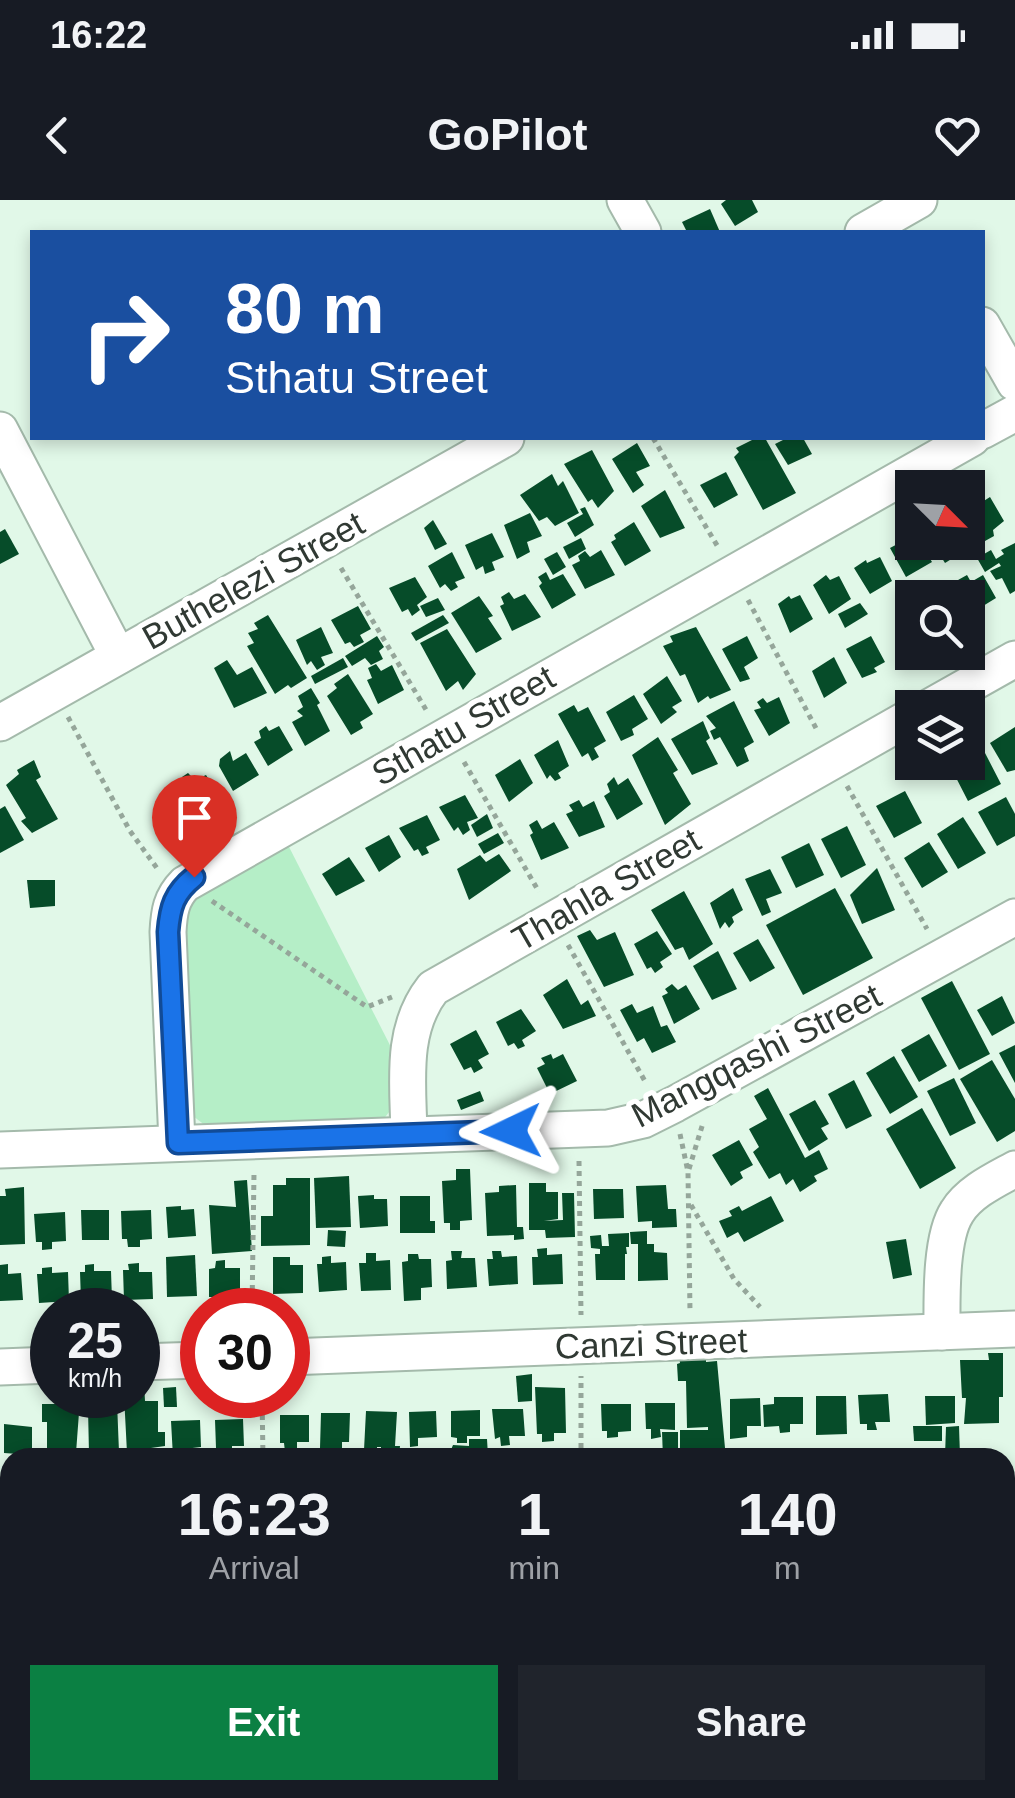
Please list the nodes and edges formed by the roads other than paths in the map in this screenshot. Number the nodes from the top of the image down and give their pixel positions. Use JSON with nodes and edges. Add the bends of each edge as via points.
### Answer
{"nodes":[{"id":1,"x":625,"y":200,"type":"edge"},
{"id":2,"x":921,"y":212,"type":"edge"},
{"id":3,"x":642,"y":230,"type":"edge"},
{"id":4,"x":870,"y":230,"type":"edge"},
{"id":5,"x":985,"y":330,"type":"edge"},
{"id":6,"x":1015,"y":383,"type":"edge"},
{"id":7,"x":1015,"y":413,"type":"edge"},
{"id":8,"x":985,"y":430,"type":"edge"},
{"id":9,"x":502,"y":440,"type":"edge"},
{"id":10,"x":968,"y":440,"type":"edge"},
{"id":11,"x":5,"y":450,"type":"edge"},
{"id":12,"x":118,"y":656,"type":"junction"},
{"id":13,"x":1015,"y":659,"type":"edge"},
{"id":14,"x":960,"y":690,"type":"edge"},
{"id":15,"x":0,"y":723,"type":"edge"},
{"id":16,"x":895,"y":726,"type":"edge"},
{"id":17,"x":1015,"y":917,"type":"edge"},
{"id":18,"x":409,"y":1134,"type":"junction"},
{"id":19,"x":178,"y":1143,"type":"junction"},
{"id":20,"x":0,"y":1150,"type":"edge"},
{"id":21,"x":1015,"y":1169,"type":"edge"},
{"id":22,"x":1015,"y":1330,"type":"edge"},
{"id":23,"x":942,"y":1332,"type":"junction"},
{"id":24,"x":310,"y":1356,"type":"edge"},
{"id":25,"x":30,"y":1366,"type":"edge"},
{"id":26,"x":0,"y":1367,"type":"edge"}],
"edges":[{"from":1,"to":3,"type":"street"},
{"from":2,"to":4,"type":"street"},
{"from":5,"to":6,"type":"street"},
{"from":7,"to":8,"type":"street"},
{"from":9,"to":12,"type":"street","name":"Buthelezi Street"},
{"from":10,"to":19,"type":"street","name":"Sthatu Street","via":[[181,889],[170,907],[168,932]]},
{"from":11,"to":12,"type":"street"},
{"from":12,"to":15,"type":"street","name":"Buthelezi Street"},
{"from":13,"to":14,"type":"street"},
{"from":16,"to":18,"type":"street","name":"Thahla Street","via":[[433,988],[419,1005],[409,1038]]},
{"from":17,"to":18,"type":"street","name":"Mangqashi Street","via":[[626,1125]]},
{"from":18,"to":19,"type":"street","name":"Mangqashi Street"},
{"from":19,"to":20,"type":"street","name":"Mangqashi Street"},
{"from":21,"to":23,"type":"street","via":[[956,1213],[946,1252]]},
{"from":22,"to":23,"type":"street","name":"Canzi Street"},
{"from":23,"to":24,"type":"street","name":"Canzi Street"},
{"from":25,"to":26,"type":"street"}]}
